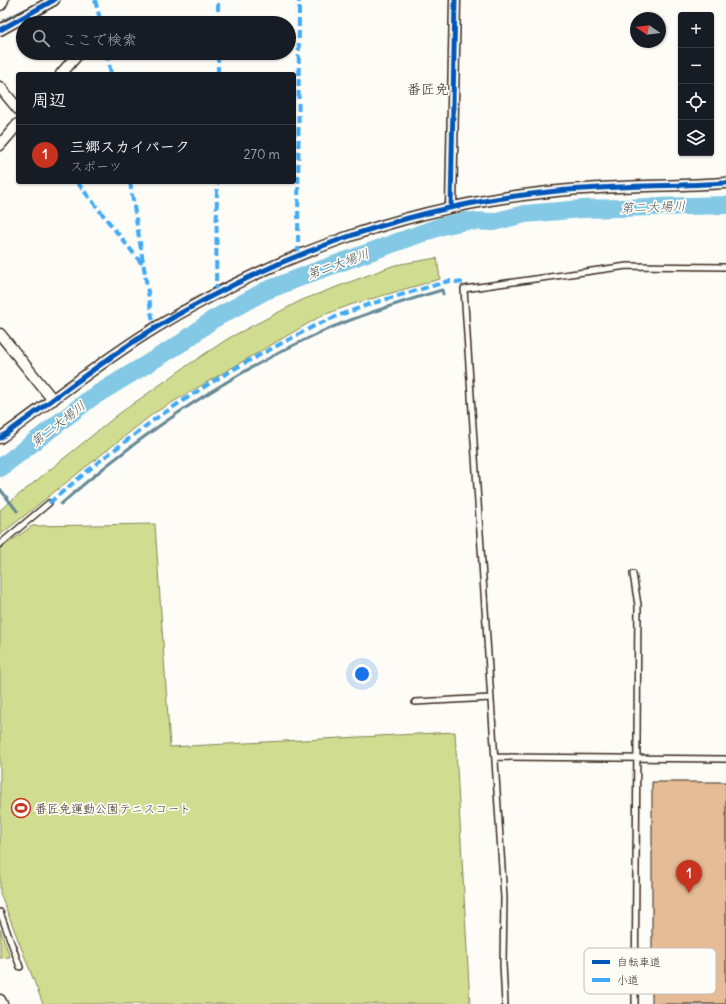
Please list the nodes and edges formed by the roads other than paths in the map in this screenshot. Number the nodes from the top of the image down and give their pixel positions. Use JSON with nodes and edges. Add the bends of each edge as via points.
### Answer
{"nodes":[{"id":1,"x":2,"y":0,"type":"edge"},
{"id":2,"x":54,"y":0,"type":"edge"},
{"id":3,"x":455,"y":0,"type":"edge"},
{"id":4,"x":0,"y":4,"type":"edge"},
{"id":5,"x":25,"y":16,"type":"edge"},
{"id":6,"x":16,"y":21,"type":"edge"},
{"id":7,"x":0,"y":30,"type":"edge"},
{"id":8,"x":73,"y":60,"type":"edge"},
{"id":9,"x":63,"y":72,"type":"edge"},
{"id":10,"x":0,"y":87,"type":"edge"},
{"id":11,"x":16,"y":107,"type":"edge"},
{"id":12,"x":16,"y":126,"type":"edge"},
{"id":13,"x":0,"y":145,"type":"edge"},
{"id":14,"x":726,"y":183,"type":"edge"},
{"id":15,"x":451,"y":207,"type":"junction"},
{"id":16,"x":726,"y":266,"type":"edge"},
{"id":17,"x":0,"y":334,"type":"edge"},
{"id":18,"x":53,"y":400,"type":"junction"},
{"id":19,"x":0,"y":438,"type":"edge"},
{"id":20,"x":49,"y":503,"type":"dead end"},
{"id":21,"x":0,"y":544,"type":"edge"},
{"id":22,"x":633,"y":574,"type":"dead end"},
{"id":23,"x":491,"y":698,"type":"junction"},
{"id":24,"x":415,"y":702,"type":"dead end"},
{"id":25,"x":495,"y":757,"type":"junction"},
{"id":26,"x":636,"y":758,"type":"junction"},
{"id":27,"x":726,"y":759,"type":"edge"},
{"id":28,"x":0,"y":912,"type":"edge"},
{"id":29,"x":635,"y":948,"type":"edge"},
{"id":30,"x":20,"y":967,"type":"dead end"},
{"id":31,"x":635,"y":994,"type":"edge"},
{"id":32,"x":0,"y":1000,"type":"edge"},
{"id":33,"x":2,"y":1004,"type":"edge"},
{"id":34,"x":505,"y":1004,"type":"edge"},
{"id":35,"x":635,"y":1004,"type":"edge"}],
"edges":[{"from":1,"to":4,"type":"street"},
{"from":2,"to":5,"type":"street"},
{"from":3,"to":15,"type":"street"},
{"from":6,"to":7,"type":"street"},
{"from":8,"to":9,"type":"street"},
{"from":10,"to":11,"type":"street"},
{"from":12,"to":13,"type":"street"},
{"from":14,"to":15,"type":"street","via":[[578,189]]},
{"from":15,"to":18,"type":"street","via":[[339,239],[216,293],[154,329]]},
{"from":16,"to":23,"type":"lane","via":[[627,266],[464,289]]},
{"from":17,"to":18,"type":"street"},
{"from":18,"to":19,"type":"street"},
{"from":20,"to":21,"type":"lane"},
{"from":22,"to":26,"type":"lane","via":[[638,605]]},
{"from":23,"to":24,"type":"lane"},
{"from":23,"to":25,"type":"lane"},
{"from":25,"to":26,"type":"lane"},
{"from":25,"to":34,"type":"lane","via":[[504,898]]},
{"from":26,"to":27,"type":"lane"},
{"from":26,"to":29,"type":"lane"},
{"from":28,"to":30,"type":"lane"},
{"from":31,"to":35,"type":"lane"},
{"from":32,"to":33,"type":"street"}]}
